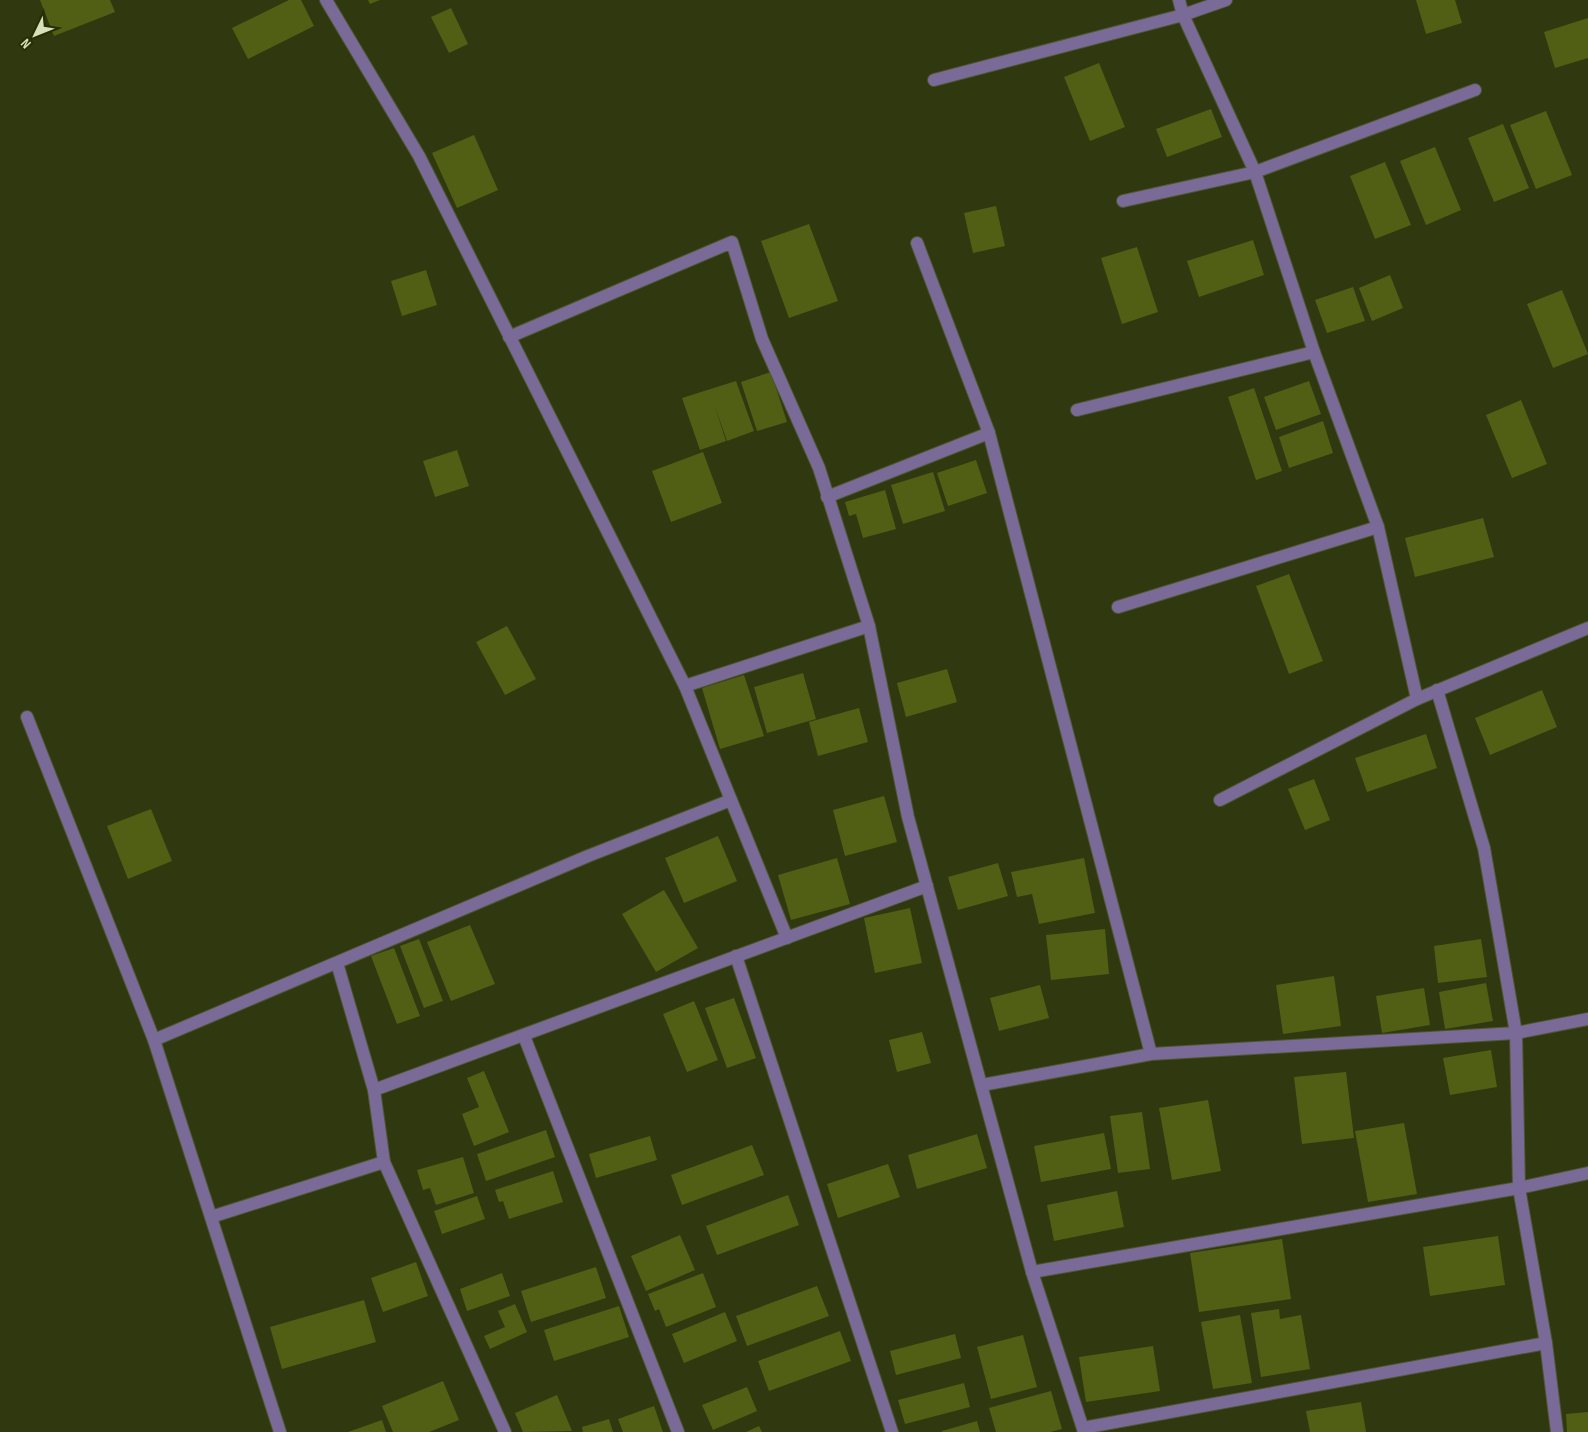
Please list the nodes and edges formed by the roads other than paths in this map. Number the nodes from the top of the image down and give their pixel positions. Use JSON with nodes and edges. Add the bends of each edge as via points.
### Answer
{"nodes":[{"id":1,"x":326,"y":0,"type":"edge"},
{"id":2,"x":1179,"y":0,"type":"edge"},
{"id":3,"x":1226,"y":0,"type":"edge"},
{"id":4,"x":1183,"y":15,"type":"junction"},
{"id":5,"x":934,"y":80,"type":"dead end"},
{"id":6,"x":1475,"y":90,"type":"dead end"},
{"id":7,"x":1255,"y":172,"type":"junction"},
{"id":8,"x":1123,"y":201,"type":"dead end"},
{"id":9,"x":918,"y":243,"type":"dead end"},
{"id":10,"x":509,"y":337,"type":"junction"},
{"id":11,"x":1314,"y":352,"type":"junction"},
{"id":12,"x":1077,"y":410,"type":"dead end"},
{"id":13,"x":989,"y":433,"type":"junction"},
{"id":14,"x":827,"y":497,"type":"junction"},
{"id":15,"x":1378,"y":527,"type":"junction"},
{"id":16,"x":1118,"y":607,"type":"dead end"},
{"id":17,"x":869,"y":626,"type":"junction"},
{"id":18,"x":1588,"y":628,"type":"edge"},
{"id":19,"x":685,"y":686,"type":"junction"},
{"id":20,"x":1437,"y":690,"type":"junction"},
{"id":21,"x":1417,"y":699,"type":"junction"},
{"id":22,"x":27,"y":716,"type":"dead end"},
{"id":23,"x":731,"y":800,"type":"junction"},
{"id":24,"x":1220,"y":800,"type":"dead end"},
{"id":25,"x":927,"y":886,"type":"junction"},
{"id":26,"x":788,"y":938,"type":"junction"},
{"id":27,"x":736,"y":956,"type":"junction"},
{"id":28,"x":337,"y":963,"type":"junction"},
{"id":29,"x":1588,"y":1019,"type":"edge"},
{"id":30,"x":1516,"y":1033,"type":"junction"},
{"id":31,"x":524,"y":1036,"type":"junction"},
{"id":32,"x":154,"y":1040,"type":"junction"},
{"id":33,"x":1152,"y":1054,"type":"junction"},
{"id":34,"x":982,"y":1085,"type":"junction"},
{"id":35,"x":374,"y":1090,"type":"junction"},
{"id":36,"x":384,"y":1162,"type":"junction"},
{"id":37,"x":1588,"y":1173,"type":"edge"},
{"id":38,"x":1519,"y":1188,"type":"junction"},
{"id":39,"x":211,"y":1217,"type":"junction"},
{"id":40,"x":1032,"y":1272,"type":"junction"},
{"id":41,"x":1546,"y":1343,"type":"junction"},
{"id":42,"x":1083,"y":1430,"type":"edge"},
{"id":43,"x":280,"y":1432,"type":"edge"},
{"id":44,"x":505,"y":1432,"type":"edge"},
{"id":45,"x":678,"y":1432,"type":"edge"},
{"id":46,"x":892,"y":1432,"type":"edge"},
{"id":47,"x":1557,"y":1432,"type":"edge"}],
"edges":[{"from":1,"to":10,"type":"street","via":[[419,156]]},
{"from":2,"to":4,"type":"street"},
{"from":3,"to":4,"type":"street"},
{"from":4,"to":5,"type":"street"},
{"from":4,"to":7,"type":"street"},
{"from":6,"to":7,"type":"street"},
{"from":7,"to":8,"type":"street"},
{"from":7,"to":11,"type":"street"},
{"from":9,"to":13,"type":"street"},
{"from":10,"to":14,"type":"street","via":[[732,242],[762,339],[820,468]]},
{"from":10,"to":19,"type":"street"},
{"from":11,"to":12,"type":"street"},
{"from":11,"to":15,"type":"street"},
{"from":13,"to":14,"type":"street"},
{"from":13,"to":33,"type":"street"},
{"from":14,"to":17,"type":"street"},
{"from":15,"to":16,"type":"street"},
{"from":15,"to":21,"type":"street"},
{"from":17,"to":19,"type":"street"},
{"from":17,"to":25,"type":"street","via":[[908,817]]},
{"from":18,"to":20,"type":"street"},
{"from":19,"to":23,"type":"street"},
{"from":20,"to":21,"type":"street"},
{"from":20,"to":30,"type":"street","via":[[1484,848]]},
{"from":21,"to":24,"type":"street"},
{"from":22,"to":32,"type":"street"},
{"from":23,"to":26,"type":"street"},
{"from":23,"to":28,"type":"street","via":[[588,856]]},
{"from":25,"to":26,"type":"street"},
{"from":25,"to":34,"type":"street"},
{"from":26,"to":27,"type":"street"},
{"from":27,"to":31,"type":"street"},
{"from":27,"to":46,"type":"street"},
{"from":28,"to":32,"type":"street"},
{"from":28,"to":35,"type":"street"},
{"from":29,"to":30,"type":"street"},
{"from":30,"to":33,"type":"street"},
{"from":30,"to":38,"type":"street"},
{"from":31,"to":35,"type":"street"},
{"from":31,"to":45,"type":"street"},
{"from":32,"to":39,"type":"street"},
{"from":33,"to":34,"type":"street"},
{"from":34,"to":40,"type":"street"},
{"from":35,"to":36,"type":"street"},
{"from":36,"to":39,"type":"street"},
{"from":36,"to":44,"type":"street"},
{"from":37,"to":38,"type":"street"},
{"from":38,"to":40,"type":"street"},
{"from":38,"to":41,"type":"street"},
{"from":39,"to":43,"type":"street"},
{"from":40,"to":42,"type":"street"},
{"from":41,"to":42,"type":"street"},
{"from":41,"to":47,"type":"street"}]}
